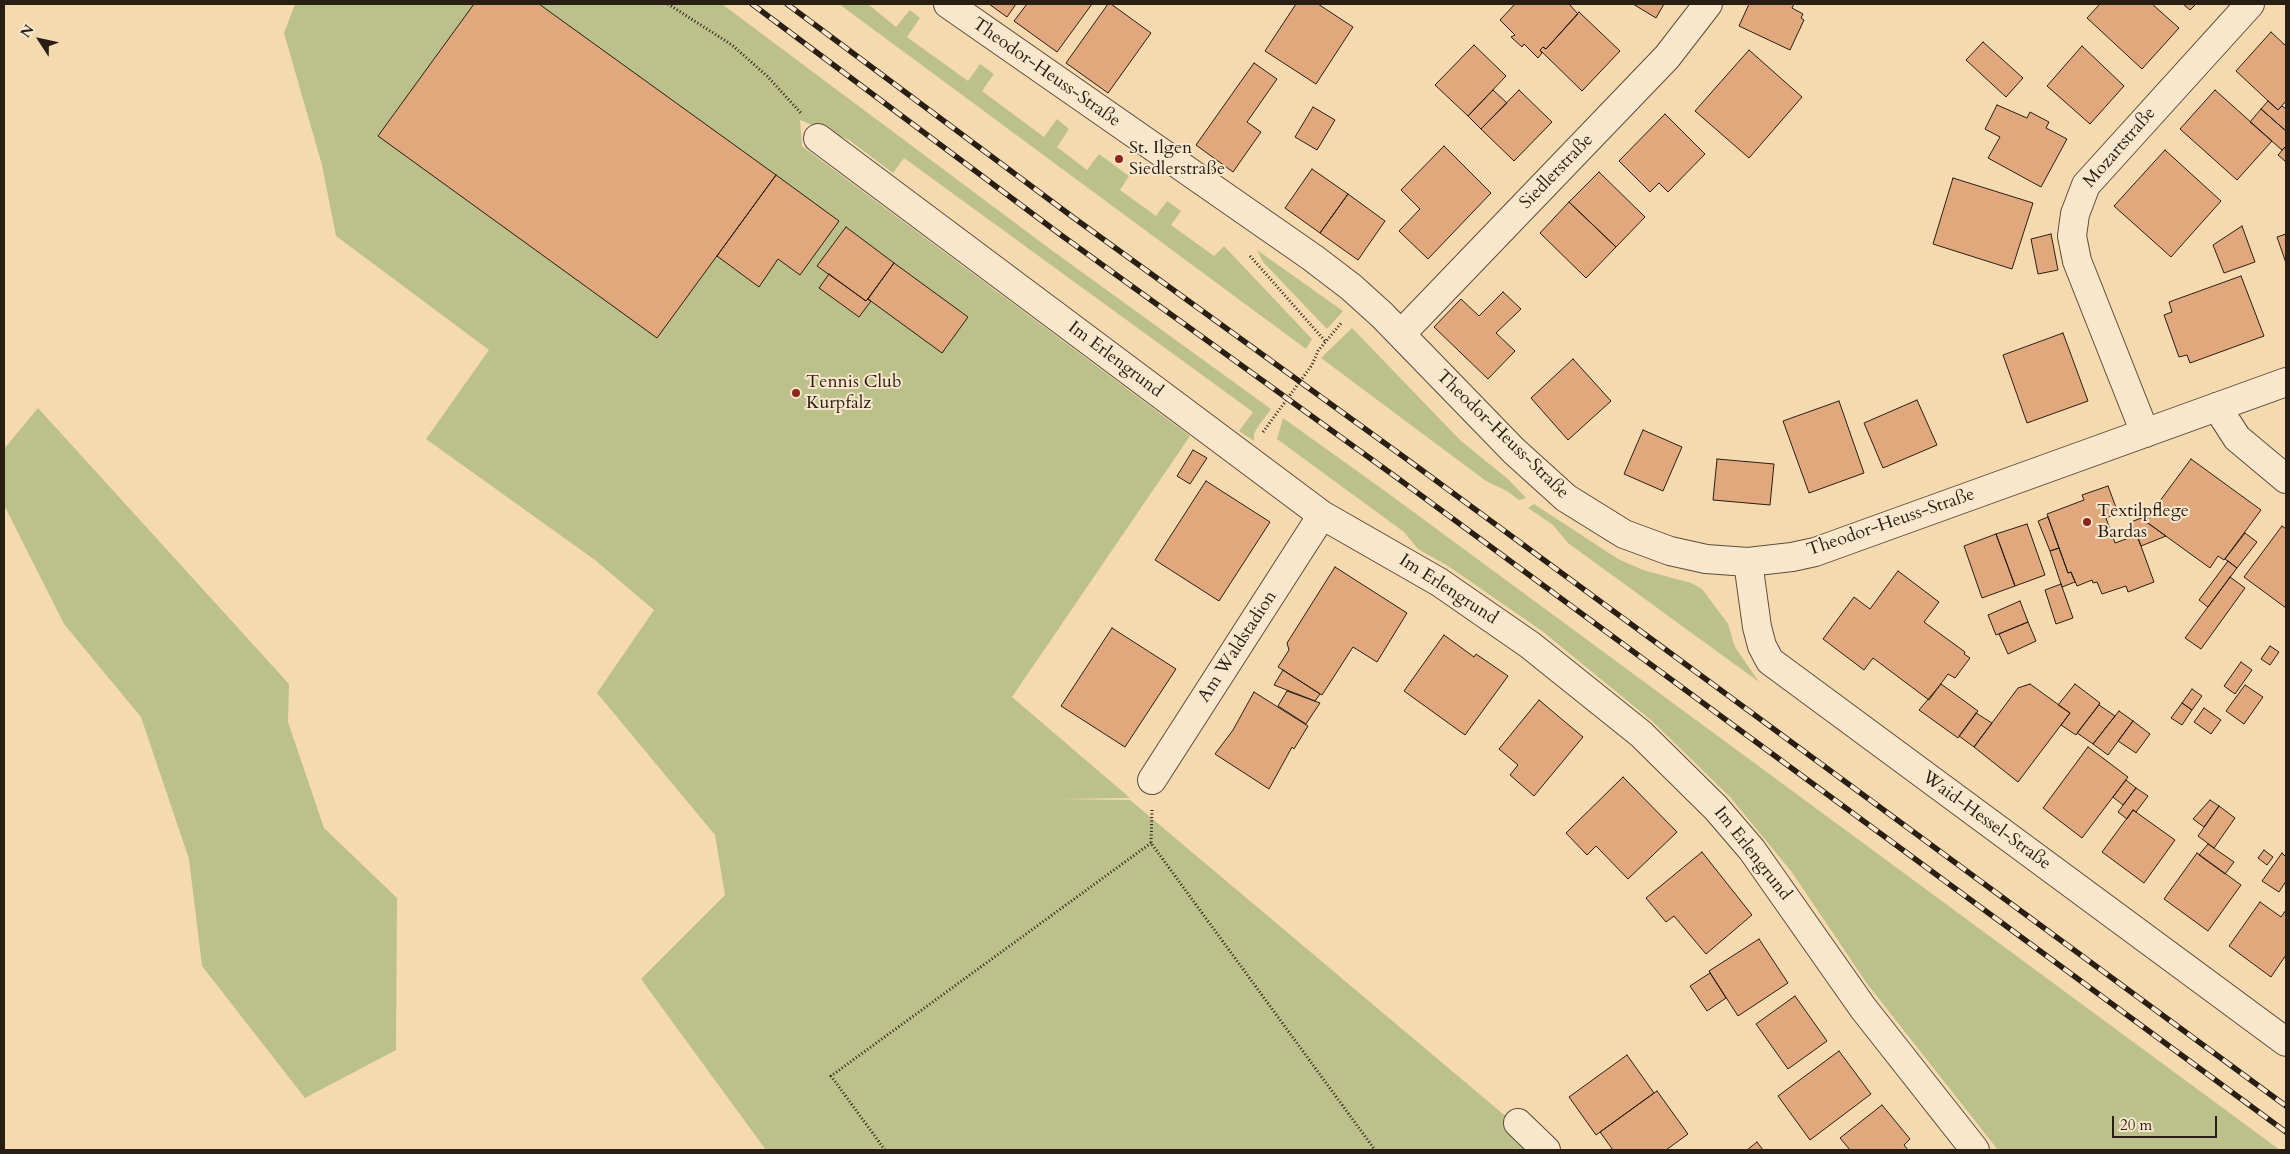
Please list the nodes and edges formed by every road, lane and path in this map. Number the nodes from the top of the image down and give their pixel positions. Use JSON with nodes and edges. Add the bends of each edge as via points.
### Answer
{"nodes":[{"id":1,"x":668,"y":4,"type":"edge"},
{"id":2,"x":948,"y":4,"type":"edge"},
{"id":3,"x":1708,"y":4,"type":"edge"},
{"id":4,"x":2250,"y":4,"type":"edge"},
{"id":5,"x":818,"y":138,"type":"joint"},
{"id":6,"x":1246,"y":252,"type":"dead end"},
{"id":7,"x":1344,"y":318,"type":"dead end"},
{"id":8,"x":1401,"y":334,"type":"junction"},
{"id":9,"x":1326,"y":342,"type":"junction"},
{"id":10,"x":2286,"y":382,"type":"edge"},
{"id":11,"x":2217,"y":407,"type":"junction"},
{"id":12,"x":2145,"y":433,"type":"junction"},
{"id":13,"x":1262,"y":438,"type":"dead end"},
{"id":14,"x":2286,"y":479,"type":"edge"},
{"id":15,"x":1322,"y":515,"type":"junction"},
{"id":16,"x":1748,"y":562,"type":"junction"},
{"id":17,"x":1152,"y":780,"type":"dead end"},
{"id":18,"x":2286,"y":1042,"type":"edge"},
{"id":19,"x":1518,"y":1123,"type":"dead end"},
{"id":20,"x":885,"y":1150,"type":"edge"},
{"id":21,"x":1375,"y":1150,"type":"edge"},
{"id":22,"x":1546,"y":1150,"type":"edge"},
{"id":23,"x":1975,"y":1150,"type":"edge"}],
"edges":[{"from":1,"to":5,"type":"path","via":[[732,45],[797,106]]},
{"from":2,"to":8,"type":"street","name":"Theodor-Heuss-Straße","via":[[1313,258],[1366,299]]},
{"from":3,"to":8,"type":"street","name":"Siedlerstraße","via":[[1667,57]]},
{"from":4,"to":12,"type":"street","name":"Mozartstraße","via":[[2086,185],[2075,214],[2072,236],[2077,261]]},
{"from":5,"to":15,"type":"street","name":"Im Erlengrund"},
{"from":6,"to":9,"type":"path"},
{"from":7,"to":9,"type":"path"},
{"from":8,"to":16,"type":"street","name":"Theodor-Heuss-Straße","via":[[1514,451],[1566,498],[1624,534],[1655,546],[1706,559]]},
{"from":9,"to":13,"type":"path"},
{"from":10,"to":11,"type":"street","name":"Theodor-Heuss-Straße"},
{"from":11,"to":12,"type":"street","name":"Theodor-Heuss-Straße"},
{"from":11,"to":14,"type":"street","via":[[2237,438]]},
{"from":12,"to":16,"type":"street","name":"Theodor-Heuss-Straße","via":[[1815,552]]},
{"from":15,"to":17,"type":"street","name":"Am Waldstadion"},
{"from":15,"to":23,"type":"street","name":"Im Erlengrund","via":[[1439,582],[1530,645],[1665,755],[1752,850],[1863,1008]]},
{"from":16,"to":18,"type":"street","name":"Waid-Hessel-Straße","via":[[1756,627],[1770,661]]},
{"from":19,"to":22,"type":"street"},
{"from":20,"to":21,"type":"path","via":[[830,1076],[1151,843]]}]}
